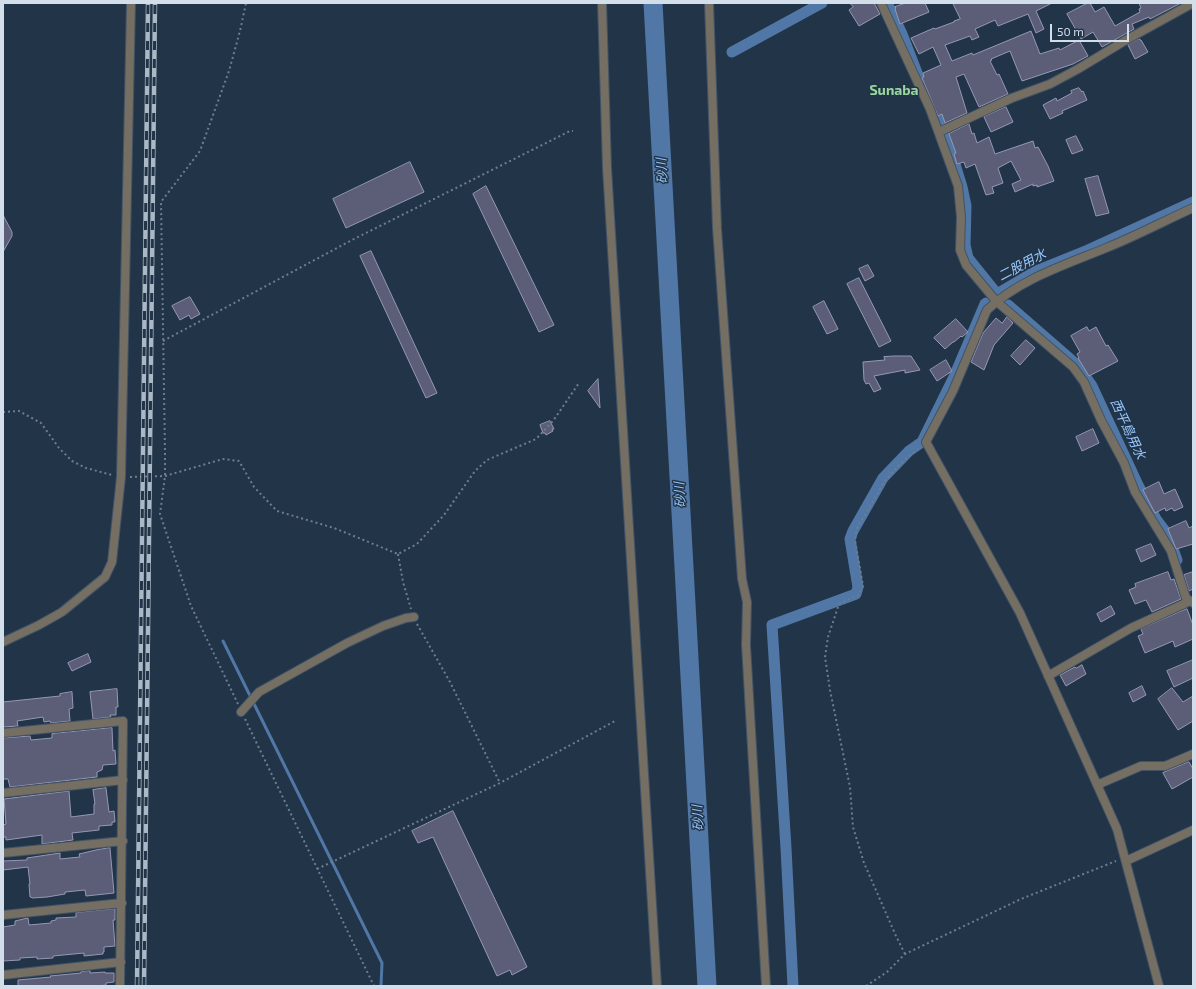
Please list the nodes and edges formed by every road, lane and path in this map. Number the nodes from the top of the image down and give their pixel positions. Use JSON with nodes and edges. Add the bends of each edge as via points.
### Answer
{"nodes":[{"id":1,"x":131,"y":3,"type":"edge"},
{"id":2,"x":246,"y":3,"type":"edge"},
{"id":3,"x":602,"y":3,"type":"edge"},
{"id":4,"x":709,"y":3,"type":"edge"},
{"id":5,"x":881,"y":3,"type":"edge"},
{"id":6,"x":1193,"y":3,"type":"edge"},
{"id":7,"x":572,"y":131,"type":"dead end"},
{"id":8,"x":939,"y":132,"type":"junction"},
{"id":9,"x":1193,"y":208,"type":"edge"},
{"id":10,"x":996,"y":301,"type":"junction"},
{"id":11,"x":163,"y":341,"type":"junction"},
{"id":12,"x":580,"y":383,"type":"dead end"},
{"id":13,"x":3,"y":412,"type":"edge"},
{"id":14,"x":926,"y":442,"type":"junction"},
{"id":15,"x":165,"y":476,"type":"junction"},
{"id":16,"x":121,"y":477,"type":"junction"},
{"id":17,"x":398,"y":554,"type":"junction"},
{"id":18,"x":1191,"y":601,"type":"edge"},
{"id":19,"x":414,"y":617,"type":"junction"},
{"id":20,"x":3,"y":642,"type":"edge"},
{"id":21,"x":1048,"y":676,"type":"junction"},
{"id":22,"x":241,"y":712,"type":"junction"},
{"id":23,"x":615,"y":721,"type":"dead end"},
{"id":24,"x":3,"y":733,"type":"edge"},
{"id":25,"x":1193,"y":754,"type":"edge"},
{"id":26,"x":123,"y":780,"type":"junction"},
{"id":27,"x":500,"y":783,"type":"junction"},
{"id":28,"x":1097,"y":785,"type":"junction"},
{"id":29,"x":3,"y":792,"type":"edge"},
{"id":30,"x":1193,"y":830,"type":"edge"},
{"id":31,"x":122,"y":841,"type":"junction"},
{"id":32,"x":3,"y":853,"type":"edge"},
{"id":33,"x":1125,"y":859,"type":"junction"},
{"id":34,"x":317,"y":869,"type":"junction"},
{"id":35,"x":122,"y":903,"type":"junction"},
{"id":36,"x":3,"y":915,"type":"edge"},
{"id":37,"x":905,"y":954,"type":"junction"},
{"id":38,"x":121,"y":962,"type":"junction"},
{"id":39,"x":3,"y":975,"type":"edge"},
{"id":40,"x":120,"y":986,"type":"edge"},
{"id":41,"x":374,"y":986,"type":"edge"},
{"id":42,"x":657,"y":986,"type":"edge"},
{"id":43,"x":766,"y":986,"type":"edge"},
{"id":44,"x":866,"y":986,"type":"edge"},
{"id":45,"x":1159,"y":986,"type":"edge"}],
"edges":[{"from":1,"to":16,"type":"street"},
{"from":2,"to":11,"type":"path","via":[[229,71],[200,151],[161,202]]},
{"from":3,"to":42,"type":"street","via":[[608,168]]},
{"from":4,"to":43,"type":"street","via":[[717,228],[742,579],[748,602],[746,646]]},
{"from":5,"to":8,"type":"street"},
{"from":6,"to":8,"type":"street","via":[[1050,84],[1012,98]]},
{"from":7,"to":11,"type":"path","via":[[352,240]]},
{"from":8,"to":10,"type":"street","via":[[958,186],[961,217],[960,250],[966,265]]},
{"from":9,"to":10,"type":"street","via":[[1041,275]]},
{"from":10,"to":14,"type":"street","via":[[987,310],[954,391]]},
{"from":10,"to":18,"type":"street","via":[[1073,367],[1084,382],[1124,463],[1135,492],[1172,551],[1186,598]]},
{"from":11,"to":15,"type":"path"},
{"from":12,"to":17,"type":"path","via":[[553,421],[536,439],[487,460],[475,471],[444,515],[417,544]]},
{"from":13,"to":16,"type":"path","via":[[19,411],[41,423],[72,461],[86,468]]},
{"from":14,"to":21,"type":"street","via":[[1020,613]]},
{"from":14,"to":37,"type":"path","via":[[886,480],[857,528],[854,540],[863,586],[859,595],[839,604],[828,637],[825,657],[850,787],[853,827],[864,863]]},
{"from":15,"to":16,"type":"path"},
{"from":15,"to":17,"type":"path","via":[[223,459],[239,461],[254,487],[277,511],[334,528]]},
{"from":15,"to":22,"type":"path","via":[[160,514],[191,606]]},
{"from":16,"to":20,"type":"street","via":[[112,562],[105,577],[62,612]]},
{"from":17,"to":19,"type":"path","via":[[403,582]]},
{"from":18,"to":21,"type":"street","via":[[1131,628]]},
{"from":19,"to":22,"type":"street","via":[[383,626],[259,692]]},
{"from":19,"to":27,"type":"path","via":[[450,682]]},
{"from":21,"to":28,"type":"street"},
{"from":22,"to":34,"type":"path"},
{"from":23,"to":27,"type":"path"},
{"from":24,"to":26,"type":"street","via":[[123,721]]},
{"from":25,"to":28,"type":"street","via":[[1165,766],[1141,766]]},
{"from":26,"to":29,"type":"street"},
{"from":26,"to":31,"type":"street"},
{"from":27,"to":34,"type":"path"},
{"from":28,"to":33,"type":"street","via":[[1117,829]]},
{"from":30,"to":33,"type":"street"},
{"from":31,"to":32,"type":"street"},
{"from":31,"to":35,"type":"street"},
{"from":33,"to":37,"type":"path","via":[[1021,899]]},
{"from":33,"to":45,"type":"street"},
{"from":34,"to":41,"type":"path"},
{"from":35,"to":36,"type":"street"},
{"from":35,"to":38,"type":"street"},
{"from":37,"to":44,"type":"path","via":[[887,972]]},
{"from":38,"to":39,"type":"street"},
{"from":38,"to":40,"type":"street"}]}
